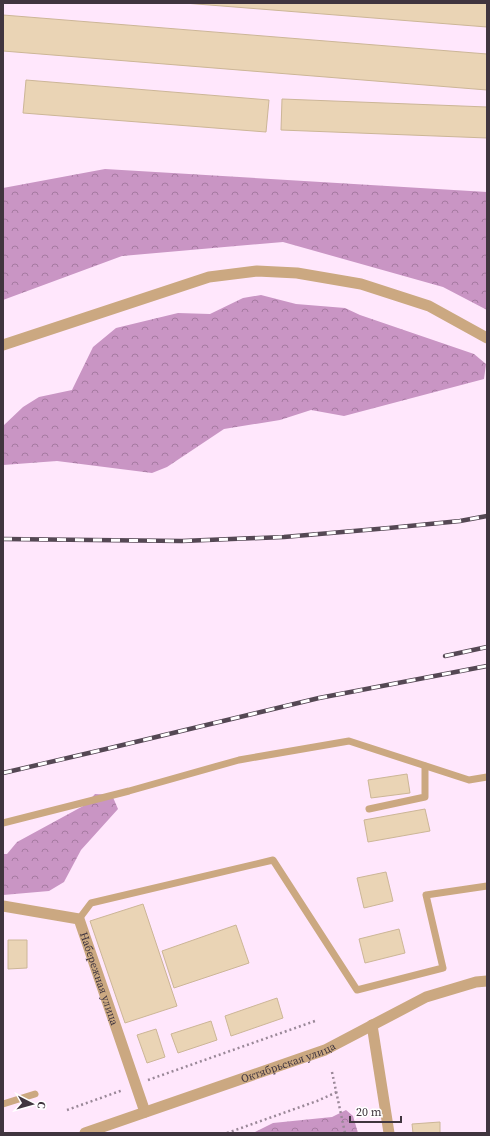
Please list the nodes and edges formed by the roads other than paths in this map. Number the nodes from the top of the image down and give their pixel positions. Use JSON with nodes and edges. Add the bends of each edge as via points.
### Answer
{"nodes":[{"id":1,"x":487,"y":338,"type":"edge"},
{"id":2,"x":3,"y":345,"type":"edge"},
{"id":3,"x":425,"y":766,"type":"junction"},
{"id":4,"x":487,"y":777,"type":"edge"},
{"id":5,"x":369,"y":809,"type":"dead end"},
{"id":6,"x":3,"y":823,"type":"edge"},
{"id":7,"x":487,"y":886,"type":"edge"},
{"id":8,"x":3,"y":906,"type":"edge"},
{"id":9,"x":79,"y":919,"type":"junction"},
{"id":10,"x":487,"y":981,"type":"edge"},
{"id":11,"x":372,"y":1025,"type":"junction"},
{"id":12,"x":34,"y":1094,"type":"dead end"},
{"id":13,"x":3,"y":1104,"type":"edge"},
{"id":14,"x":145,"y":1112,"type":"junction"},
{"id":15,"x":85,"y":1133,"type":"edge"},
{"id":16,"x":389,"y":1133,"type":"edge"}],
"edges":[{"from":1,"to":2,"type":"street","via":[[428,306],[361,284],[297,273],[257,272],[209,277]]},
{"from":3,"to":4,"type":"lane","via":[[469,780]]},
{"from":3,"to":5,"type":"lane","via":[[425,797]]},
{"from":3,"to":6,"type":"lane","via":[[349,741],[239,760]]},
{"from":7,"to":9,"type":"lane","via":[[426,895],[443,968],[357,990],[273,860],[91,903]]},
{"from":8,"to":9,"type":"street","name":"Набережная улица"},
{"from":9,"to":14,"type":"street","name":"Набережная улица"},
{"from":10,"to":11,"type":"street","name":"Октябрьская улица","via":[[426,997]]},
{"from":11,"to":14,"type":"street","name":"Октябрьская улица","via":[[325,1050]]},
{"from":11,"to":16,"type":"street"},
{"from":12,"to":13,"type":"lane"},
{"from":14,"to":15,"type":"street","name":"Октябрьская улица"}]}
